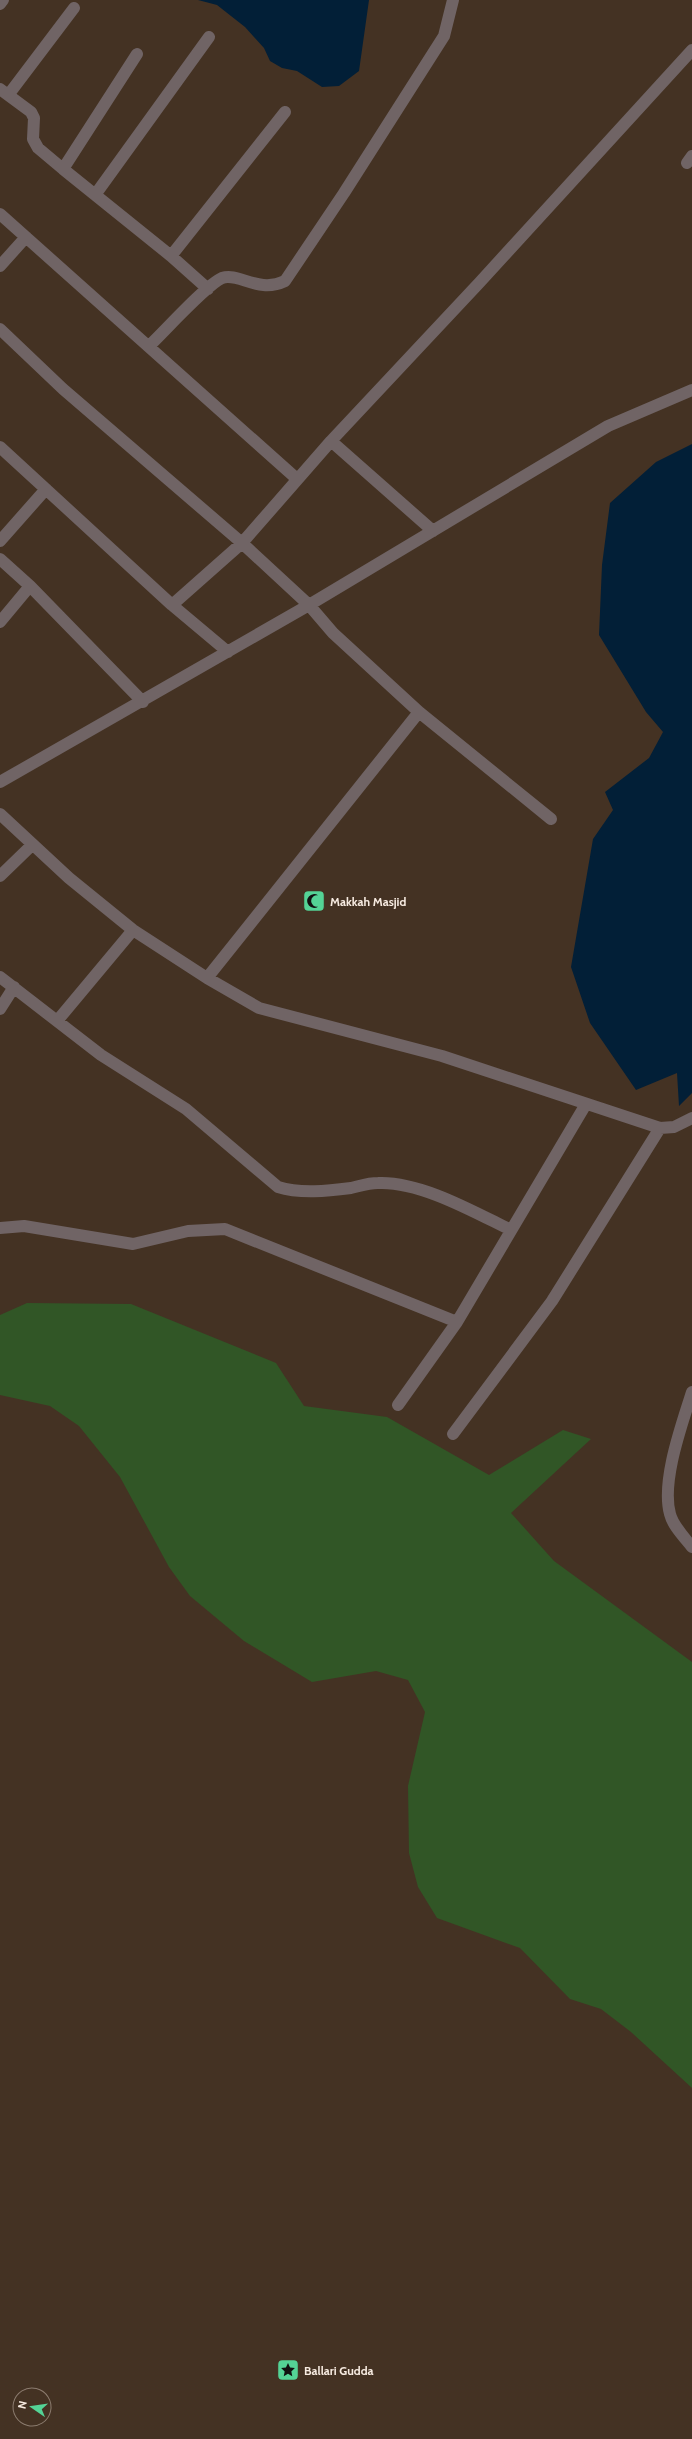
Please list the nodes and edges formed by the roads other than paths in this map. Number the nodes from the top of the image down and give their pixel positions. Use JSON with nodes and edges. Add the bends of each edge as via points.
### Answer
{"nodes":[{"id":1,"x":3,"y":0,"type":"edge"},
{"id":2,"x":453,"y":0,"type":"edge"},
{"id":3,"x":0,"y":4,"type":"edge"},
{"id":4,"x":74,"y":8,"type":"dead end"},
{"id":5,"x":209,"y":37,"type":"dead end"},
{"id":6,"x":692,"y":50,"type":"edge"},
{"id":7,"x":137,"y":54,"type":"dead end"},
{"id":8,"x":4,"y":91,"type":"edge"},
{"id":9,"x":285,"y":112,"type":"dead end"},
{"id":10,"x":63,"y":169,"type":"junction"},
{"id":11,"x":95,"y":195,"type":"junction"},
{"id":12,"x":0,"y":214,"type":"edge"},
{"id":13,"x":26,"y":237,"type":"junction"},
{"id":14,"x":171,"y":256,"type":"junction"},
{"id":15,"x":0,"y":266,"type":"edge"},
{"id":16,"x":208,"y":289,"type":"junction"},
{"id":17,"x":0,"y":329,"type":"edge"},
{"id":18,"x":149,"y":346,"type":"junction"},
{"id":19,"x":692,"y":390,"type":"edge"},
{"id":20,"x":331,"y":441,"type":"junction"},
{"id":21,"x":0,"y":447,"type":"edge"},
{"id":22,"x":297,"y":479,"type":"junction"},
{"id":23,"x":46,"y":489,"type":"junction"},
{"id":24,"x":433,"y":531,"type":"junction"},
{"id":25,"x":0,"y":541,"type":"edge"},
{"id":26,"x":242,"y":543,"type":"junction"},
{"id":27,"x":0,"y":559,"type":"edge"},
{"id":28,"x":30,"y":586,"type":"junction"},
{"id":29,"x":172,"y":605,"type":"junction"},
{"id":30,"x":309,"y":605,"type":"junction"},
{"id":31,"x":0,"y":622,"type":"edge"},
{"id":32,"x":228,"y":652,"type":"junction"},
{"id":33,"x":143,"y":702,"type":"junction"},
{"id":34,"x":419,"y":712,"type":"junction"},
{"id":35,"x":0,"y":782,"type":"edge"},
{"id":36,"x":0,"y":814,"type":"edge"},
{"id":37,"x":551,"y":819,"type":"dead end"},
{"id":38,"x":32,"y":844,"type":"junction"},
{"id":39,"x":0,"y":876,"type":"edge"},
{"id":40,"x":133,"y":930,"type":"junction"},
{"id":41,"x":0,"y":976,"type":"edge"},
{"id":42,"x":207,"y":978,"type":"junction"},
{"id":43,"x":14,"y":987,"type":"junction"},
{"id":44,"x":0,"y":1009,"type":"edge"},
{"id":45,"x":57,"y":1021,"type":"junction"},
{"id":46,"x":586,"y":1104,"type":"junction"},
{"id":47,"x":692,"y":1118,"type":"edge"},
{"id":48,"x":660,"y":1128,"type":"junction"},
{"id":49,"x":0,"y":1228,"type":"edge"},
{"id":50,"x":512,"y":1230,"type":"junction"},
{"id":51,"x":457,"y":1322,"type":"junction"},
{"id":52,"x":692,"y":1392,"type":"edge"},
{"id":53,"x":398,"y":1405,"type":"dead end"},
{"id":54,"x":453,"y":1434,"type":"dead end"},
{"id":55,"x":692,"y":1547,"type":"edge"}],
"edges":[{"from":1,"to":3,"type":"street"},
{"from":2,"to":16,"type":"street","via":[[444,36],[285,281],[274,286],[262,286],[233,278],[223,278]]},
{"from":4,"to":8,"type":"street"},
{"from":5,"to":11,"type":"street"},
{"from":6,"to":20,"type":"street"},
{"from":7,"to":10,"type":"street"},
{"from":8,"to":10,"type":"street","via":[[31,112],[34,118],[34,139],[38,148]]},
{"from":9,"to":14,"type":"street"},
{"from":10,"to":11,"type":"street"},
{"from":11,"to":14,"type":"street"},
{"from":12,"to":13,"type":"street"},
{"from":13,"to":15,"type":"street"},
{"from":13,"to":18,"type":"street"},
{"from":14,"to":16,"type":"street"},
{"from":16,"to":18,"type":"street"},
{"from":17,"to":26,"type":"street","via":[[63,389]]},
{"from":18,"to":22,"type":"street"},
{"from":19,"to":24,"type":"street","via":[[608,426]]},
{"from":20,"to":22,"type":"street"},
{"from":20,"to":24,"type":"street"},
{"from":21,"to":23,"type":"street"},
{"from":22,"to":26,"type":"street"},
{"from":23,"to":25,"type":"street"},
{"from":23,"to":29,"type":"street"},
{"from":24,"to":30,"type":"street"},
{"from":26,"to":29,"type":"street"},
{"from":26,"to":30,"type":"street"},
{"from":27,"to":28,"type":"street"},
{"from":28,"to":31,"type":"street"},
{"from":28,"to":33,"type":"street"},
{"from":29,"to":32,"type":"street"},
{"from":30,"to":32,"type":"street"},
{"from":30,"to":34,"type":"street","via":[[333,633]]},
{"from":32,"to":33,"type":"street"},
{"from":33,"to":35,"type":"street"},
{"from":34,"to":37,"type":"street"},
{"from":34,"to":42,"type":"street"},
{"from":36,"to":38,"type":"street"},
{"from":38,"to":39,"type":"street"},
{"from":38,"to":40,"type":"street"},
{"from":40,"to":42,"type":"street"},
{"from":40,"to":45,"type":"street"},
{"from":41,"to":43,"type":"street"},
{"from":42,"to":46,"type":"street","via":[[259,1008],[442,1056]]},
{"from":43,"to":44,"type":"street"},
{"from":43,"to":45,"type":"street"},
{"from":45,"to":50,"type":"street","via":[[101,1055],[186,1109],[278,1188],[291,1192],[395,1183],[456,1202]]},
{"from":46,"to":48,"type":"street"},
{"from":46,"to":50,"type":"street"},
{"from":47,"to":48,"type":"street","via":[[674,1127]]},
{"from":48,"to":54,"type":"street","via":[[552,1301]]},
{"from":49,"to":51,"type":"street","via":[[24,1226],[133,1244],[188,1231],[225,1229]]},
{"from":50,"to":51,"type":"street"},
{"from":51,"to":53,"type":"street"},
{"from":52,"to":55,"type":"street","via":[[671,1468],[668,1492],[670,1514]]}]}
